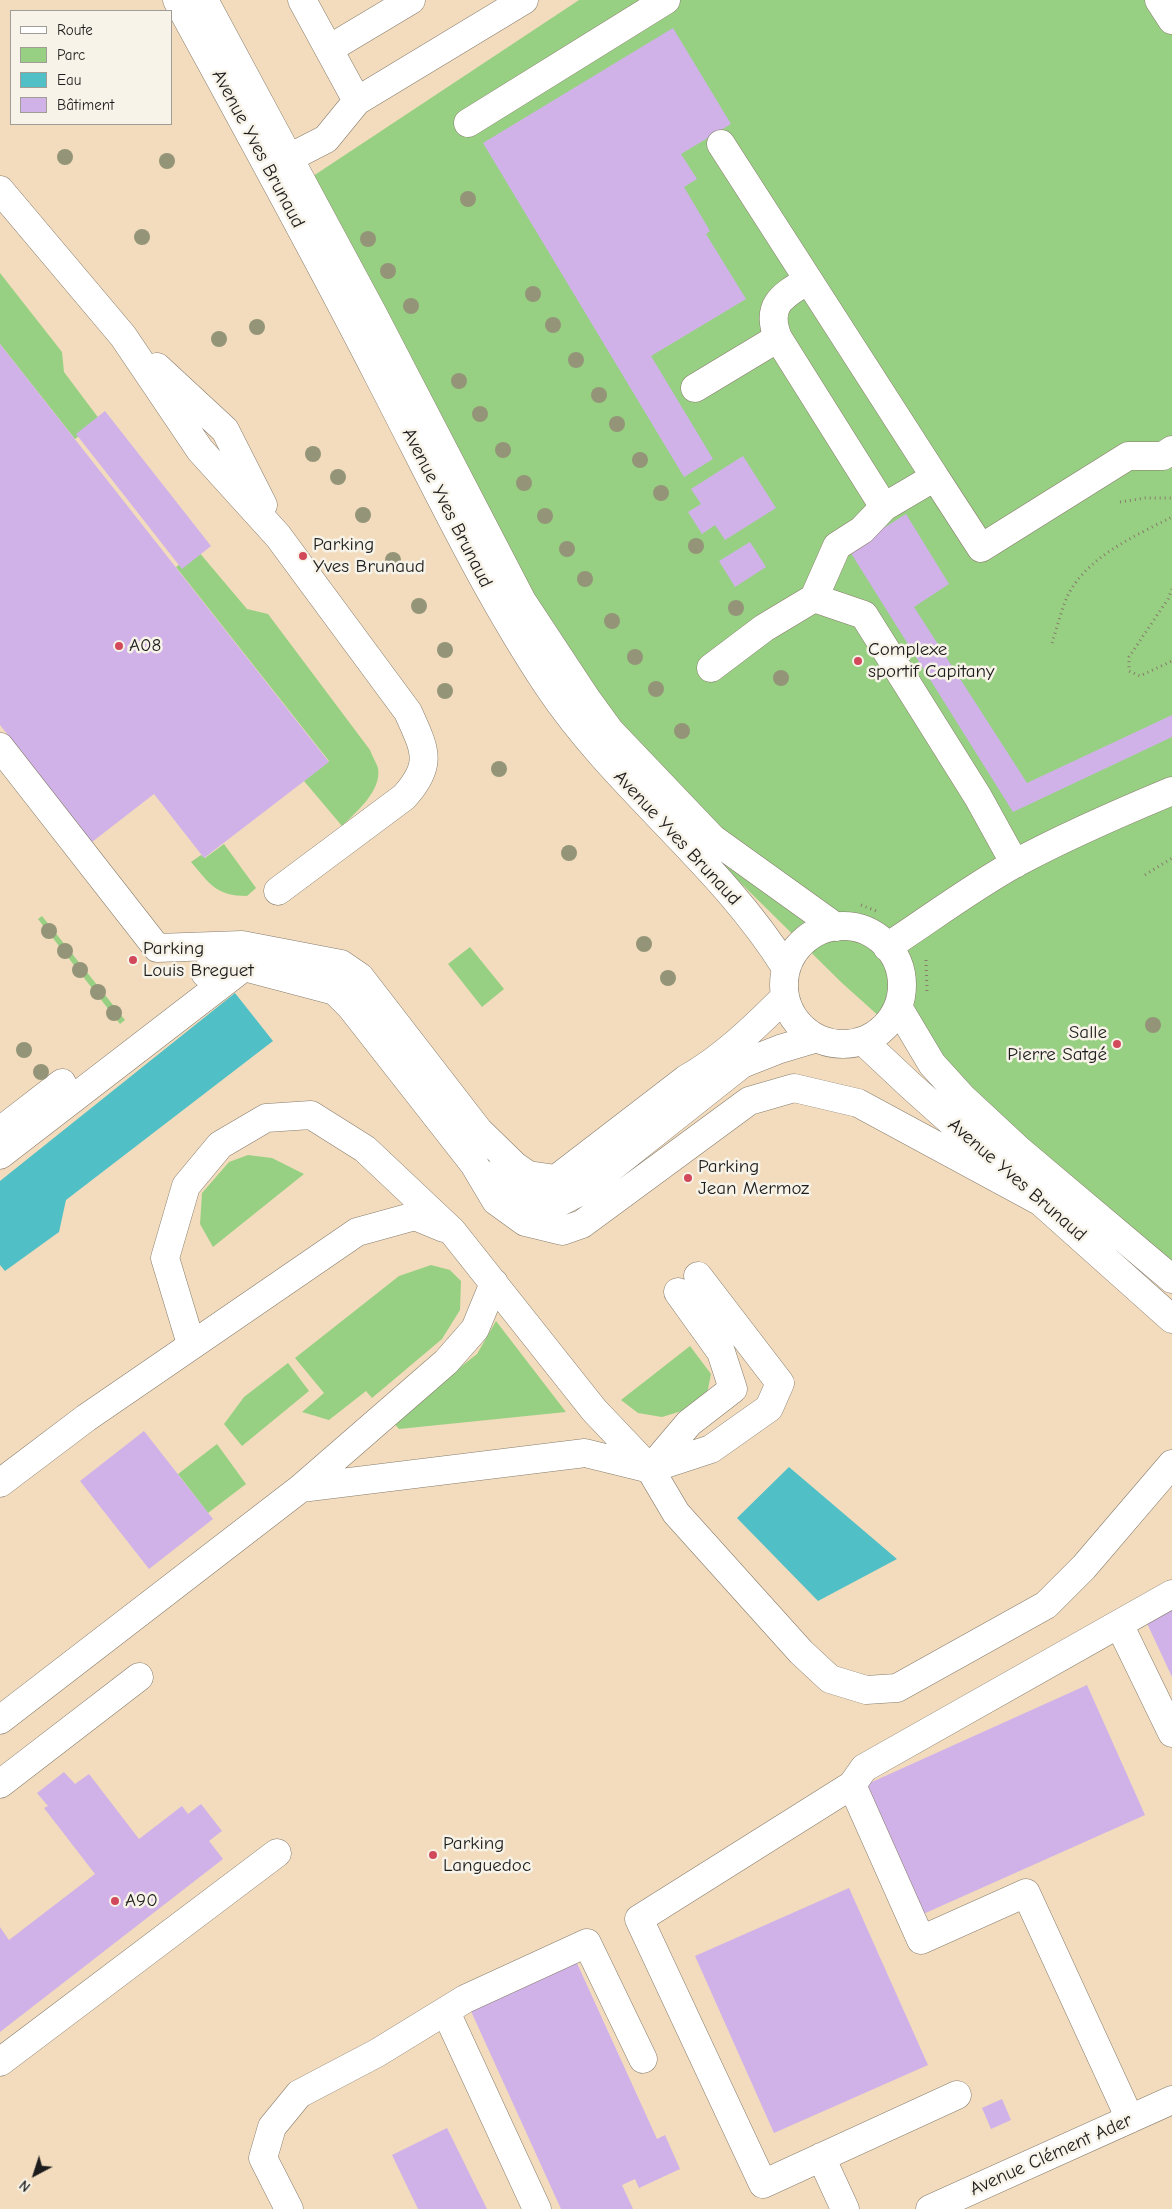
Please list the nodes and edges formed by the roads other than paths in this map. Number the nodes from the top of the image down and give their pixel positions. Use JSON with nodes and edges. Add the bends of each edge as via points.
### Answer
{"nodes":[{"id":1,"x":177,"y":0,"type":"edge"},
{"id":2,"x":204,"y":0,"type":"edge"},
{"id":3,"x":302,"y":0,"type":"edge"},
{"id":4,"x":411,"y":0,"type":"edge"},
{"id":5,"x":524,"y":0,"type":"edge"},
{"id":6,"x":666,"y":0,"type":"edge"},
{"id":7,"x":1159,"y":0,"type":"edge"},
{"id":8,"x":1172,"y":20,"type":"edge"},
{"id":9,"x":329,"y":49,"type":"junction"},
{"id":10,"x":358,"y":101,"type":"junction"},
{"id":11,"x":468,"y":123,"type":"dead end"},
{"id":12,"x":721,"y":144,"type":"dead end"},
{"id":13,"x":289,"y":158,"type":"junction"},
{"id":14,"x":0,"y":190,"type":"edge"},
{"id":15,"x":808,"y":280,"type":"junction"},
{"id":16,"x":778,"y":338,"type":"junction"},
{"id":17,"x":695,"y":388,"type":"dead end"},
{"id":18,"x":1172,"y":450,"type":"edge"},
{"id":19,"x":935,"y":477,"type":"junction"},
{"id":20,"x":884,"y":507,"type":"junction"},
{"id":21,"x":814,"y":598,"type":"junction"},
{"id":22,"x":711,"y":668,"type":"dead end"},
{"id":23,"x":0,"y":748,"type":"edge"},
{"id":24,"x":1172,"y":791,"type":"edge"},
{"id":25,"x":1015,"y":864,"type":"junction"},
{"id":26,"x":278,"y":891,"type":"dead end"},
{"id":27,"x":836,"y":927,"type":"junction"},
{"id":28,"x":897,"y":940,"type":"junction"},
{"id":29,"x":242,"y":945,"type":"junction"},
{"id":30,"x":786,"y":968,"type":"junction"},
{"id":31,"x":785,"y":997,"type":"junction"},
{"id":32,"x":898,"y":1007,"type":"junction"},
{"id":33,"x":817,"y":1038,"type":"junction"},
{"id":34,"x":863,"y":1041,"type":"junction"},
{"id":35,"x":0,"y":1131,"type":"edge"},
{"id":36,"x":0,"y":1155,"type":"edge"},
{"id":37,"x":474,"y":1164,"type":"junction"},
{"id":38,"x":1043,"y":1203,"type":"junction"},
{"id":39,"x":452,"y":1231,"type":"junction"},
{"id":40,"x":1172,"y":1278,"type":"edge"},
{"id":41,"x":494,"y":1283,"type":"junction"},
{"id":42,"x":1172,"y":1319,"type":"edge"},
{"id":43,"x":191,"y":1344,"type":"junction"},
{"id":44,"x":1172,"y":1464,"type":"edge"},
{"id":45,"x":650,"y":1469,"type":"junction"},
{"id":46,"x":0,"y":1483,"type":"edge"},
{"id":47,"x":301,"y":1488,"type":"junction"},
{"id":48,"x":1172,"y":1594,"type":"edge"},
{"id":49,"x":1119,"y":1624,"type":"junction"},
{"id":50,"x":139,"y":1677,"type":"dead end"},
{"id":51,"x":0,"y":1720,"type":"edge"},
{"id":52,"x":1172,"y":1732,"type":"edge"},
{"id":53,"x":0,"y":1784,"type":"edge"},
{"id":54,"x":852,"y":1785,"type":"junction"},
{"id":55,"x":277,"y":1853,"type":"dead end"},
{"id":56,"x":446,"y":2012,"type":"junction"},
{"id":57,"x":643,"y":2059,"type":"dead end"},
{"id":58,"x":0,"y":2062,"type":"edge"},
{"id":59,"x":957,"y":2095,"type":"dead end"},
{"id":60,"x":1172,"y":2100,"type":"edge"},
{"id":61,"x":1130,"y":2119,"type":"junction"},
{"id":62,"x":821,"y":2158,"type":"junction"},
{"id":63,"x":289,"y":2209,"type":"edge"},
{"id":64,"x":537,"y":2209,"type":"edge"},
{"id":65,"x":845,"y":2209,"type":"edge"},
{"id":66,"x":930,"y":2209,"type":"edge"}],
"edges":[{"from":1,"to":30,"type":"street","name":"Avenue Yves Brunaud","via":[[334,290],[509,626],[550,689],[601,757],[733,896]]},
{"from":2,"to":13,"type":"street","name":"Avenue Yves Brunaud"},
{"from":3,"to":9,"type":"street"},
{"from":4,"to":9,"type":"street"},
{"from":5,"to":10,"type":"street"},
{"from":6,"to":11,"type":"street"},
{"from":7,"to":8,"type":"street"},
{"from":9,"to":10,"type":"street"},
{"from":10,"to":13,"type":"street","via":[[326,139]]},
{"from":12,"to":15,"type":"street"},
{"from":13,"to":27,"type":"street","name":"Avenue Yves Brunaud","via":[[522,601],[605,725],[712,838]]},
{"from":14,"to":26,"type":"street","via":[[123,336],[225,430],[278,536],[408,712],[418,735],[426,759],[418,782],[404,798]]},
{"from":15,"to":16,"type":"street","via":[[778,302],[773,313],[773,325]]},
{"from":15,"to":19,"type":"street"},
{"from":16,"to":17,"type":"street"},
{"from":16,"to":20,"type":"street"},
{"from":18,"to":19,"type":"street","via":[[1163,456],[1128,456],[981,548]]},
{"from":19,"to":20,"type":"street"},
{"from":20,"to":21,"type":"street","via":[[862,530],[837,546]]},
{"from":21,"to":22,"type":"street","via":[[764,628]]},
{"from":21,"to":25,"type":"street","via":[[864,615],[978,798]]},
{"from":23,"to":29,"type":"street","via":[[157,948]]},
{"from":24,"to":25,"type":"street","via":[[1091,825]]},
{"from":25,"to":28,"type":"street"},
{"from":27,"to":28,"type":"street","via":[[855,927]]},
{"from":27,"to":30,"type":"street","via":[[819,930],[807,938],[792,955]]},
{"from":28,"to":32,"type":"street","via":[[896,960],[901,975]]},
{"from":29,"to":31,"type":"street","via":[[341,964],[360,977],[479,1131],[528,1175],[556,1179],[707,1065],[757,1025]]},
{"from":29,"to":35,"type":"street"},
{"from":30,"to":31,"type":"street"},
{"from":31,"to":33,"type":"street","via":[[792,1016],[806,1032]]},
{"from":32,"to":34,"type":"street","via":[[878,1033]]},
{"from":32,"to":40,"type":"street","name":"Avenue Yves Brunaud","via":[[932,1064],[962,1097],[1019,1150]]},
{"from":33,"to":34,"type":"street","via":[[843,1045]]},
{"from":33,"to":37,"type":"street","via":[[742,1064],[583,1190],[558,1203],[543,1204]]},
{"from":34,"to":38,"type":"street","name":"Avenue Yves Brunaud"},
{"from":36,"to":37,"type":"street","via":[[244,967],[335,991]]},
{"from":37,"to":38,"type":"street","via":[[496,1201],[525,1222],[562,1231],[582,1224],[749,1100],[794,1088],[858,1103]]},
{"from":38,"to":42,"type":"street","name":"Avenue Yves Brunaud"},
{"from":39,"to":41,"type":"street"},
{"from":39,"to":43,"type":"street","via":[[415,1216],[357,1232]]},
{"from":39,"to":43,"type":"street","via":[[365,1149],[311,1115],[266,1118],[220,1145],[186,1186],[165,1258]]},
{"from":41,"to":45,"type":"street","via":[[594,1410]]},
{"from":41,"to":47,"type":"street","via":[[475,1329],[446,1362]]},
{"from":43,"to":46,"type":"street"},
{"from":44,"to":45,"type":"street","via":[[1084,1567],[1046,1605],[897,1688],[866,1690],[830,1680],[801,1652],[676,1513]]},
{"from":45,"to":45,"type":"street","via":[[688,1423],[733,1389],[721,1352],[688,1284],[780,1383],[769,1408],[711,1449]]},
{"from":45,"to":47,"type":"street","via":[[585,1453]]},
{"from":47,"to":51,"type":"street"},
{"from":48,"to":49,"type":"street"},
{"from":49,"to":52,"type":"street"},
{"from":49,"to":54,"type":"street","via":[[864,1768]]},
{"from":50,"to":53,"type":"street"},
{"from":54,"to":61,"type":"street","via":[[921,1940],[1026,1893]]},
{"from":54,"to":62,"type":"street","via":[[639,1919],[763,2184]]},
{"from":55,"to":58,"type":"street"},
{"from":56,"to":57,"type":"street","via":[[465,1999],[587,1943]]},
{"from":56,"to":63,"type":"street","via":[[298,2094],[272,2127],[263,2158]]},
{"from":56,"to":64,"type":"street"},
{"from":59,"to":62,"type":"street"},
{"from":60,"to":61,"type":"street","name":"Avenue Clément Ader"},
{"from":61,"to":66,"type":"street","name":"Avenue Clément Ader"},
{"from":62,"to":65,"type":"street"}]}
